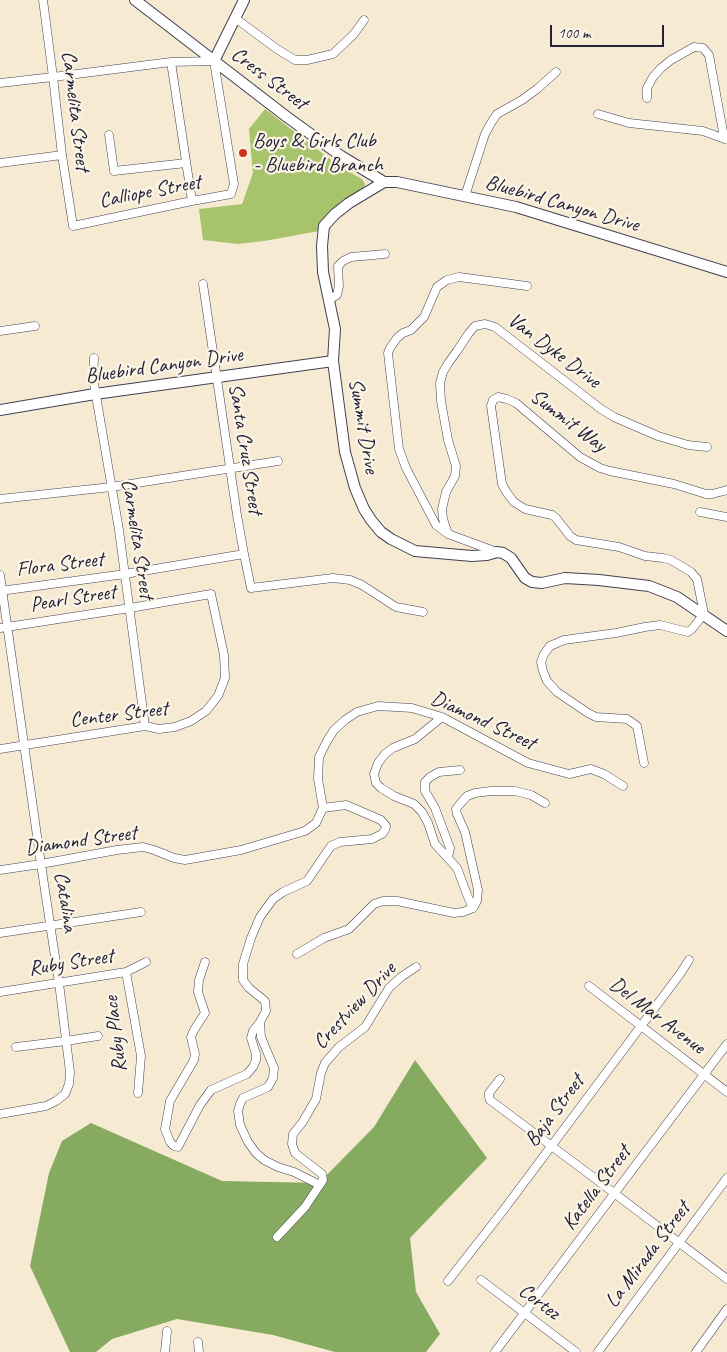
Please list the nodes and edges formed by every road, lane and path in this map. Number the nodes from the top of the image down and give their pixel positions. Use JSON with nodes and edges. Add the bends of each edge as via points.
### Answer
{"nodes":[{"id":1,"x":42,"y":0,"type":"edge"},
{"id":2,"x":135,"y":0,"type":"edge"},
{"id":3,"x":244,"y":0,"type":"edge"},
{"id":4,"x":235,"y":18,"type":"junction"},
{"id":5,"x":364,"y":20,"type":"dead end"},
{"id":6,"x":214,"y":61,"type":"junction"},
{"id":7,"x":171,"y":62,"type":"junction"},
{"id":8,"x":556,"y":72,"type":"dead end"},
{"id":9,"x":53,"y":76,"type":"junction"},
{"id":10,"x":0,"y":83,"type":"edge"},
{"id":11,"x":647,"y":98,"type":"dead end"},
{"id":12,"x":598,"y":114,"type":"dead end"},
{"id":13,"x":109,"y":135,"type":"dead end"},
{"id":14,"x":725,"y":139,"type":"edge"},
{"id":15,"x":62,"y":155,"type":"junction"},
{"id":16,"x":0,"y":163,"type":"edge"},
{"id":17,"x":186,"y":163,"type":"junction"},
{"id":18,"x":384,"y":182,"type":"junction"},
{"id":19,"x":465,"y":196,"type":"junction"},
{"id":20,"x":192,"y":201,"type":"junction"},
{"id":21,"x":73,"y":226,"type":"joint"},
{"id":22,"x":385,"y":254,"type":"dead end"},
{"id":23,"x":727,"y":272,"type":"edge"},
{"id":24,"x":203,"y":284,"type":"dead end"},
{"id":25,"x":527,"y":286,"type":"dead end"},
{"id":26,"x":328,"y":300,"type":"junction"},
{"id":27,"x":35,"y":326,"type":"dead end"},
{"id":28,"x":0,"y":331,"type":"edge"},
{"id":29,"x":94,"y":358,"type":"dead end"},
{"id":30,"x":333,"y":361,"type":"junction"},
{"id":31,"x":216,"y":378,"type":"junction"},
{"id":32,"x":95,"y":394,"type":"junction"},
{"id":33,"x":0,"y":410,"type":"edge"},
{"id":34,"x":707,"y":447,"type":"dead end"},
{"id":35,"x":278,"y":461,"type":"dead end"},
{"id":36,"x":230,"y":468,"type":"junction"},
{"id":37,"x":111,"y":487,"type":"junction"},
{"id":38,"x":727,"y":490,"type":"edge"},
{"id":39,"x":0,"y":498,"type":"edge"},
{"id":40,"x":700,"y":512,"type":"dead end"},
{"id":41,"x":727,"y":517,"type":"edge"},
{"id":42,"x":448,"y":534,"type":"junction"},
{"id":43,"x":497,"y":552,"type":"junction"},
{"id":44,"x":244,"y":554,"type":"junction"},
{"id":45,"x":125,"y":574,"type":"junction"},
{"id":46,"x":0,"y":575,"type":"edge"},
{"id":47,"x":1,"y":590,"type":"edge"},
{"id":48,"x":211,"y":594,"type":"joint"},
{"id":49,"x":130,"y":608,"type":"junction"},
{"id":50,"x":423,"y":612,"type":"dead end"},
{"id":51,"x":704,"y":614,"type":"junction"},
{"id":52,"x":4,"y":627,"type":"edge"},
{"id":53,"x":727,"y":631,"type":"edge"},
{"id":54,"x":442,"y":717,"type":"junction"},
{"id":55,"x":145,"y":726,"type":"junction"},
{"id":56,"x":25,"y":746,"type":"junction"},
{"id":57,"x":0,"y":749,"type":"edge"},
{"id":58,"x":644,"y":763,"type":"dead end"},
{"id":59,"x":460,"y":770,"type":"dead end"},
{"id":60,"x":623,"y":786,"type":"dead end"},
{"id":61,"x":545,"y":803,"type":"dead end"},
{"id":62,"x":323,"y":808,"type":"junction"},
{"id":63,"x":448,"y":858,"type":"junction"},
{"id":64,"x":41,"y":864,"type":"junction"},
{"id":65,"x":0,"y":870,"type":"edge"},
{"id":66,"x":474,"y":908,"type":"junction"},
{"id":67,"x":141,"y":912,"type":"dead end"},
{"id":68,"x":51,"y":925,"type":"junction"},
{"id":69,"x":0,"y":933,"type":"edge"},
{"id":70,"x":297,"y":954,"type":"dead end"},
{"id":71,"x":688,"y":960,"type":"dead end"},
{"id":72,"x":146,"y":962,"type":"dead end"},
{"id":73,"x":205,"y":962,"type":"dead end"},
{"id":74,"x":416,"y":967,"type":"dead end"},
{"id":75,"x":126,"y":972,"type":"junction"},
{"id":76,"x":60,"y":983,"type":"junction"},
{"id":77,"x":589,"y":986,"type":"dead end"},
{"id":78,"x":0,"y":992,"type":"edge"},
{"id":79,"x":260,"y":1022,"type":"junction"},
{"id":80,"x":641,"y":1026,"type":"junction"},
{"id":81,"x":98,"y":1036,"type":"dead end"},
{"id":82,"x":66,"y":1042,"type":"junction"},
{"id":83,"x":727,"y":1044,"type":"edge"},
{"id":84,"x":16,"y":1047,"type":"dead end"},
{"id":85,"x":704,"y":1074,"type":"junction"},
{"id":86,"x":500,"y":1079,"type":"dead end"},
{"id":87,"x":727,"y":1092,"type":"edge"},
{"id":88,"x":138,"y":1093,"type":"dead end"},
{"id":89,"x":0,"y":1114,"type":"edge"},
{"id":90,"x":551,"y":1146,"type":"junction"},
{"id":91,"x":727,"y":1178,"type":"edge"},
{"id":92,"x":320,"y":1185,"type":"junction"},
{"id":93,"x":615,"y":1193,"type":"junction"},
{"id":94,"x":276,"y":1237,"type":"dead end"},
{"id":95,"x":678,"y":1242,"type":"junction"},
{"id":96,"x":727,"y":1279,"type":"edge"},
{"id":97,"x":481,"y":1280,"type":"dead end"},
{"id":98,"x":448,"y":1281,"type":"dead end"},
{"id":99,"x":727,"y":1309,"type":"edge"},
{"id":100,"x":525,"y":1313,"type":"junction"},
{"id":101,"x":167,"y":1330,"type":"dead end"},
{"id":102,"x":198,"y":1342,"type":"dead end"},
{"id":103,"x":165,"y":1352,"type":"edge"},
{"id":104,"x":199,"y":1352,"type":"edge"},
{"id":105,"x":495,"y":1352,"type":"edge"},
{"id":106,"x":576,"y":1352,"type":"edge"},
{"id":107,"x":598,"y":1352,"type":"edge"},
{"id":108,"x":696,"y":1352,"type":"edge"}],
"edges":[{"from":1,"to":9,"type":"street","name":"Carmelita Street"},
{"from":2,"to":6,"type":"street","name":"Cress Street"},
{"from":3,"to":4,"type":"street"},
{"from":4,"to":5,"type":"street","via":[[295,60],[333,54]]},
{"from":4,"to":6,"type":"street"},
{"from":6,"to":7,"type":"street"},
{"from":6,"to":18,"type":"street","name":"Cress Street","via":[[330,148]]},
{"from":6,"to":20,"type":"street","name":"Calliope Street","via":[[234,184],[228,196]]},
{"from":7,"to":9,"type":"street"},
{"from":7,"to":17,"type":"street"},
{"from":8,"to":19,"type":"street","via":[[522,100],[497,114],[485,134]]},
{"from":9,"to":10,"type":"street"},
{"from":9,"to":15,"type":"street","name":"Carmelita Street"},
{"from":11,"to":14,"type":"street","via":[[647,88],[661,68],[694,47],[703,48],[708,54]]},
{"from":12,"to":14,"type":"street","via":[[629,123],[704,131]]},
{"from":13,"to":17,"type":"street","via":[[114,171]]},
{"from":15,"to":16,"type":"street"},
{"from":15,"to":21,"type":"street","name":"Carmelita Street"},
{"from":17,"to":20,"type":"street"},
{"from":18,"to":19,"type":"street","name":"Bluebird Canyon Drive"},
{"from":18,"to":26,"type":"street","name":"Summit Drive","via":[[349,203],[324,226],[322,272]]},
{"from":19,"to":23,"type":"street","name":"Bluebird Canyon Drive","via":[[516,207]]},
{"from":20,"to":21,"type":"street","name":"Calliope Street"},
{"from":22,"to":26,"type":"street","via":[[351,257],[343,261],[338,266],[337,295]]},
{"from":24,"to":31,"type":"street","name":"Santa Cruz Street"},
{"from":25,"to":42,"type":"street","via":[[459,277],[447,280],[437,287],[424,317],[397,338],[388,353],[399,449],[436,525]]},
{"from":26,"to":30,"type":"street","name":"Summit Drive","via":[[335,329]]},
{"from":27,"to":28,"type":"street"},
{"from":29,"to":32,"type":"street","name":"Carmelita Street"},
{"from":30,"to":31,"type":"street","name":"Bluebird Canyon Drive"},
{"from":30,"to":43,"type":"street","name":"Summit Drive","via":[[344,452],[364,509],[381,532],[414,551],[472,556]]},
{"from":31,"to":32,"type":"street","name":"Bluebird Canyon Drive"},
{"from":31,"to":36,"type":"street","name":"Santa Cruz Street"},
{"from":32,"to":33,"type":"street","name":"Bluebird Canyon Drive"},
{"from":32,"to":37,"type":"street","name":"Carmelita Street"},
{"from":34,"to":42,"type":"street","name":"Van Dyke Drive","via":[[658,436],[614,417],[494,327],[485,324],[475,326],[449,362],[440,383],[448,440],[456,466],[442,509]]},
{"from":35,"to":36,"type":"street"},
{"from":36,"to":37,"type":"street"},
{"from":36,"to":44,"type":"street","name":"Santa Cruz Street"},
{"from":37,"to":39,"type":"street"},
{"from":37,"to":45,"type":"street","name":"Carmelita Street"},
{"from":38,"to":51,"type":"street","name":"Summit Way","via":[[706,494],[600,468],[580,457],[516,403],[498,397],[491,406],[502,484],[514,502],[525,509],[556,518],[576,540],[671,560],[697,579]]},
{"from":40,"to":41,"type":"street"},
{"from":42,"to":43,"type":"street"},
{"from":43,"to":51,"type":"street","via":[[511,558],[525,578],[532,582],[565,578],[649,586],[677,597]]},
{"from":44,"to":45,"type":"street","name":"Flora Street"},
{"from":44,"to":50,"type":"street","name":"Santa Cruz Street","via":[[251,588],[333,578],[350,580],[396,607]]},
{"from":45,"to":47,"type":"street","name":"Flora Street"},
{"from":45,"to":49,"type":"street","name":"Carmelita Street"},
{"from":46,"to":47,"type":"street","name":"Catalina"},
{"from":47,"to":52,"type":"street","name":"Catalina"},
{"from":48,"to":49,"type":"street","name":"Pearl Street"},
{"from":48,"to":55,"type":"street","name":"Center Street","via":[[224,655],[225,678],[218,696],[191,721],[159,729]]},
{"from":49,"to":52,"type":"street","name":"Pearl Street"},
{"from":49,"to":55,"type":"street","name":"Carmelita Street"},
{"from":51,"to":53,"type":"street"},
{"from":51,"to":58,"type":"street","via":[[688,632],[660,625],[645,627],[564,640],[550,646],[544,654],[543,671],[557,692],[588,713],[627,719],[637,726]]},
{"from":52,"to":56,"type":"street","name":"Catalina"},
{"from":54,"to":60,"type":"street","name":"Diamond Street","via":[[528,763],[569,774],[591,769]]},
{"from":54,"to":62,"type":"street","name":"Diamond Street","via":[[412,708],[378,706],[344,720],[334,730],[320,757],[318,779]]},
{"from":54,"to":63,"type":"street","via":[[415,739],[384,754],[374,774],[381,788],[414,804],[422,812],[435,844]]},
{"from":55,"to":56,"type":"street","name":"Center Street"},
{"from":56,"to":57,"type":"street","name":"Center Street"},
{"from":56,"to":64,"type":"street","name":"Catalina"},
{"from":59,"to":63,"type":"street","via":[[439,772],[425,782],[450,848]]},
{"from":61,"to":66,"type":"street","via":[[531,795],[515,792],[475,792],[456,809],[465,832],[478,890]]},
{"from":62,"to":64,"type":"street","name":"Diamond Street","via":[[316,823],[305,831],[241,850],[186,860],[143,847]]},
{"from":62,"to":79,"type":"street","via":[[346,805],[381,820],[385,830],[372,839],[340,842],[332,846],[307,881],[273,899],[260,918],[243,964],[243,980],[265,1001],[266,1012]]},
{"from":63,"to":66,"type":"street","via":[[457,868]]},
{"from":64,"to":65,"type":"street","name":"Diamond Street"},
{"from":64,"to":68,"type":"street","name":"Catalina"},
{"from":66,"to":70,"type":"street","via":[[454,913],[382,901],[374,904],[350,929],[324,938]]},
{"from":67,"to":68,"type":"street"},
{"from":68,"to":69,"type":"street"},
{"from":68,"to":76,"type":"street","name":"Catalina"},
{"from":71,"to":80,"type":"street","name":"Baja Street"},
{"from":72,"to":75,"type":"street","name":"Ruby Street"},
{"from":73,"to":79,"type":"street","via":[[198,992],[205,1013],[191,1037],[194,1060],[170,1101],[165,1129],[174,1146],[178,1147],[211,1090],[247,1074],[253,1067],[256,1054],[251,1038]]},
{"from":74,"to":92,"type":"street","name":"Crestview Drive","via":[[389,988],[365,1026],[325,1063],[316,1098],[293,1134],[295,1153],[322,1174]]},
{"from":75,"to":76,"type":"street","name":"Ruby Street"},
{"from":75,"to":88,"type":"street","name":"Ruby Place","via":[[141,1056]]},
{"from":76,"to":78,"type":"street","name":"Ruby Street"},
{"from":76,"to":82,"type":"street","name":"Catalina"},
{"from":77,"to":80,"type":"street","name":"Del Mar Avenue"},
{"from":79,"to":92,"type":"street","via":[[261,1037],[274,1068],[273,1078],[268,1087],[243,1098],[238,1111],[240,1125],[248,1142],[264,1160]]},
{"from":80,"to":85,"type":"street","name":"Del Mar Avenue"},
{"from":80,"to":90,"type":"street","name":"Baja Street"},
{"from":81,"to":82,"type":"street"},
{"from":82,"to":84,"type":"street"},
{"from":82,"to":89,"type":"street","name":"Catalina","via":[[70,1072],[65,1094],[46,1106]]},
{"from":83,"to":85,"type":"street","name":"Katella Street"},
{"from":85,"to":87,"type":"street","name":"Del Mar Avenue"},
{"from":85,"to":93,"type":"street","name":"Katella Street"},
{"from":86,"to":90,"type":"street","via":[[489,1094],[490,1100]]},
{"from":90,"to":93,"type":"street"},
{"from":90,"to":98,"type":"street","name":"Baja Street"},
{"from":91,"to":95,"type":"street","name":"La Mirada Street"},
{"from":92,"to":94,"type":"street","via":[[305,1208]]},
{"from":93,"to":95,"type":"street"},
{"from":93,"to":100,"type":"street","name":"Katella Street"},
{"from":95,"to":96,"type":"street"},
{"from":95,"to":107,"type":"street","name":"La Mirada Street"},
{"from":97,"to":100,"type":"street","name":"Cortez"},
{"from":99,"to":108,"type":"street"},
{"from":100,"to":105,"type":"street","name":"Katella Street"},
{"from":100,"to":106,"type":"street","name":"Cortez"},
{"from":101,"to":103,"type":"street"},
{"from":102,"to":104,"type":"street"}]}
